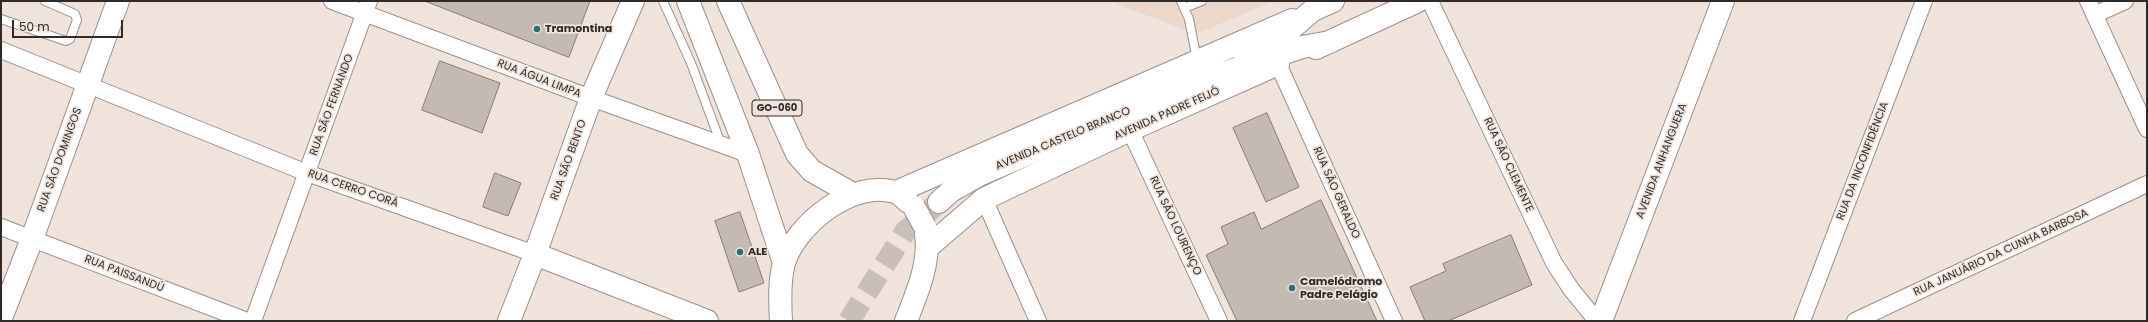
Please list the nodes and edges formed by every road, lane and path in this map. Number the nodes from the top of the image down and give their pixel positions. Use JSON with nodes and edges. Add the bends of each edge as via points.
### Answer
{"nodes":[{"id":1,"x":45,"y":1,"type":"edge"},
{"id":2,"x":118,"y":1,"type":"edge"},
{"id":3,"x":332,"y":1,"type":"edge"},
{"id":4,"x":633,"y":1,"type":"edge"},
{"id":5,"x":663,"y":1,"type":"edge"},
{"id":6,"x":688,"y":1,"type":"edge"},
{"id":7,"x":728,"y":1,"type":"edge"},
{"id":8,"x":1202,"y":1,"type":"edge"},
{"id":9,"x":1333,"y":1,"type":"edge"},
{"id":10,"x":1418,"y":1,"type":"edge"},
{"id":11,"x":1430,"y":1,"type":"edge"},
{"id":12,"x":1723,"y":1,"type":"edge"},
{"id":13,"x":1924,"y":1,"type":"edge"},
{"id":14,"x":2125,"y":1,"type":"edge"},
{"id":15,"x":1183,"y":5,"type":"edge"},
{"id":16,"x":367,"y":7,"type":"edge"},
{"id":17,"x":2091,"y":8,"type":"edge"},
{"id":18,"x":1314,"y":10,"type":"junction"},
{"id":19,"x":1,"y":19,"type":"edge"},
{"id":20,"x":1330,"y":42,"type":"junction"},
{"id":21,"x":1,"y":50,"type":"edge"},
{"id":22,"x":1197,"y":61,"type":"junction"},
{"id":23,"x":1278,"y":64,"type":"junction"},
{"id":24,"x":87,"y":84,"type":"junction"},
{"id":25,"x":1191,"y":84,"type":"junction"},
{"id":26,"x":591,"y":98,"type":"junction"},
{"id":27,"x":2147,"y":129,"type":"edge"},
{"id":28,"x":1130,"y":130,"type":"junction"},
{"id":29,"x":721,"y":144,"type":"junction"},
{"id":30,"x":748,"y":154,"type":"junction"},
{"id":31,"x":307,"y":174,"type":"junction"},
{"id":32,"x":2147,"y":184,"type":"edge"},
{"id":33,"x":896,"y":192,"type":"junction"},
{"id":34,"x":851,"y":193,"type":"junction"},
{"id":35,"x":984,"y":199,"type":"junction"},
{"id":36,"x":939,"y":202,"type":"tunnel mouth"},
{"id":37,"x":1,"y":227,"type":"edge"},
{"id":38,"x":927,"y":237,"type":"junction"},
{"id":39,"x":32,"y":239,"type":"junction"},
{"id":40,"x":535,"y":254,"type":"junction"},
{"id":41,"x":784,"y":263,"type":"junction"},
{"id":42,"x":1,"y":318,"type":"edge"},
{"id":43,"x":247,"y":321,"type":"edge"},
{"id":44,"x":253,"y":321,"type":"edge"},
{"id":45,"x":509,"y":321,"type":"edge"},
{"id":46,"x":707,"y":321,"type":"edge"},
{"id":47,"x":782,"y":321,"type":"edge"},
{"id":48,"x":906,"y":321,"type":"edge"},
{"id":49,"x":1038,"y":321,"type":"edge"},
{"id":50,"x":1219,"y":321,"type":"edge"},
{"id":51,"x":1394,"y":321,"type":"edge"},
{"id":52,"x":1597,"y":321,"type":"edge"},
{"id":53,"x":1600,"y":321,"type":"edge"},
{"id":54,"x":1802,"y":321,"type":"edge"},
{"id":55,"x":1855,"y":321,"type":"edge"}],
"edges":[{"from":1,"to":19,"type":"lane","via":[[75,14],[77,20],[70,39],[66,41]]},
{"from":2,"to":24,"type":"main road","name":"RUA SÃO DOMINGOS"},
{"from":3,"to":16,"type":"street","name":"RUA ÁGUA LIMPA"},
{"from":4,"to":26,"type":"main road","name":"RUA SÃO BENTO"},
{"from":5,"to":29,"type":"lane","via":[[691,63]]},
{"from":6,"to":30,"type":"main road"},
{"from":7,"to":34,"type":"main road","name":"GO-060","number":"GO-060","via":[[797,154],[812,171]]},
{"from":8,"to":15,"type":"lane"},
{"from":9,"to":18,"type":"main road"},
{"from":10,"to":20,"type":"main road","name":"AVENIDA PADRE FEIJÓ"},
{"from":11,"to":52,"type":"street","name":"RUA SÃO CLEMENTE","via":[[1554,263]]},
{"from":12,"to":53,"type":"main road","name":"AVENIDA ANHANGUERA"},
{"from":13,"to":54,"type":"street","name":"RUA DA INCONFIDÊNCIA"},
{"from":14,"to":17,"type":"street"},
{"from":15,"to":22,"type":"lane","via":[[1189,19]]},
{"from":16,"to":26,"type":"street","name":"RUA ÁGUA LIMPA"},
{"from":16,"to":31,"type":"street","name":"RUA SÃO FERNANDO"},
{"from":17,"to":27,"type":"street"},
{"from":18,"to":22,"type":"main road"},
{"from":18,"to":25,"type":"main road","name":"AVENIDA CASTELO BRANCO","via":[[1272,41]]},
{"from":20,"to":23,"type":"main road","name":"AVENIDA PADRE FEIJÓ"},
{"from":20,"to":25,"type":"main road","name":"AVENIDA CASTELO BRANCO","via":[[1302,47]]},
{"from":21,"to":24,"type":"street","name":"RUA CERRO CORÁ"},
{"from":22,"to":33,"type":"main road"},
{"from":23,"to":28,"type":"main road","name":"AVENIDA PADRE FEIJÓ"},
{"from":23,"to":51,"type":"street","name":"RUA SÃO GERALDO"},
{"from":24,"to":31,"type":"street","name":"RUA CERRO CORÁ"},
{"from":24,"to":39,"type":"main road","name":"RUA SÃO DOMINGOS"},
{"from":25,"to":36,"type":"main road","name":"AVENIDA CASTELO BRANCO","via":[[979,175],[951,191]]},
{"from":26,"to":29,"type":"street","name":"RUA ÁGUA LIMPA"},
{"from":26,"to":40,"type":"main road","name":"RUA SÃO BENTO"},
{"from":28,"to":35,"type":"main road","name":"AVENIDA PADRE FEIJÓ"},
{"from":28,"to":50,"type":"street","name":"RUA SÃO LOURENÇO"},
{"from":29,"to":30,"type":"street","name":"RUA ÁGUA LIMPA"},
{"from":30,"to":41,"type":"main road"},
{"from":31,"to":40,"type":"street","name":"RUA CERRO CORÁ"},
{"from":31,"to":44,"type":"street","name":"RUA SÃO FERNANDO"},
{"from":32,"to":55,"type":"street","name":"RUA JANUÁRIO DA CUNHA BARBOSA"},
{"from":33,"to":34,"type":"main road","via":[[874,189]]},
{"from":33,"to":38,"type":"main road","bridge":true,"via":[[914,207]]},
{"from":34,"to":41,"type":"main road","via":[[827,208],[810,224]]},
{"from":35,"to":38,"type":"main road","name":"AVENIDA PADRE FEIJÓ"},
{"from":35,"to":49,"type":"street"},
{"from":37,"to":39,"type":"street","name":"RUA PAISSANDÚ"},
{"from":38,"to":48,"type":"main road","via":[[922,278]]},
{"from":39,"to":42,"type":"main road","name":"RUA SÃO DOMINGOS"},
{"from":39,"to":43,"type":"street","name":"RUA PAISSANDÚ"},
{"from":40,"to":45,"type":"main road","name":"RUA SÃO BENTO"},
{"from":40,"to":46,"type":"main road","name":"RUA CERRO CORÁ"},
{"from":41,"to":47,"type":"main road","via":[[780,298]]}]}
